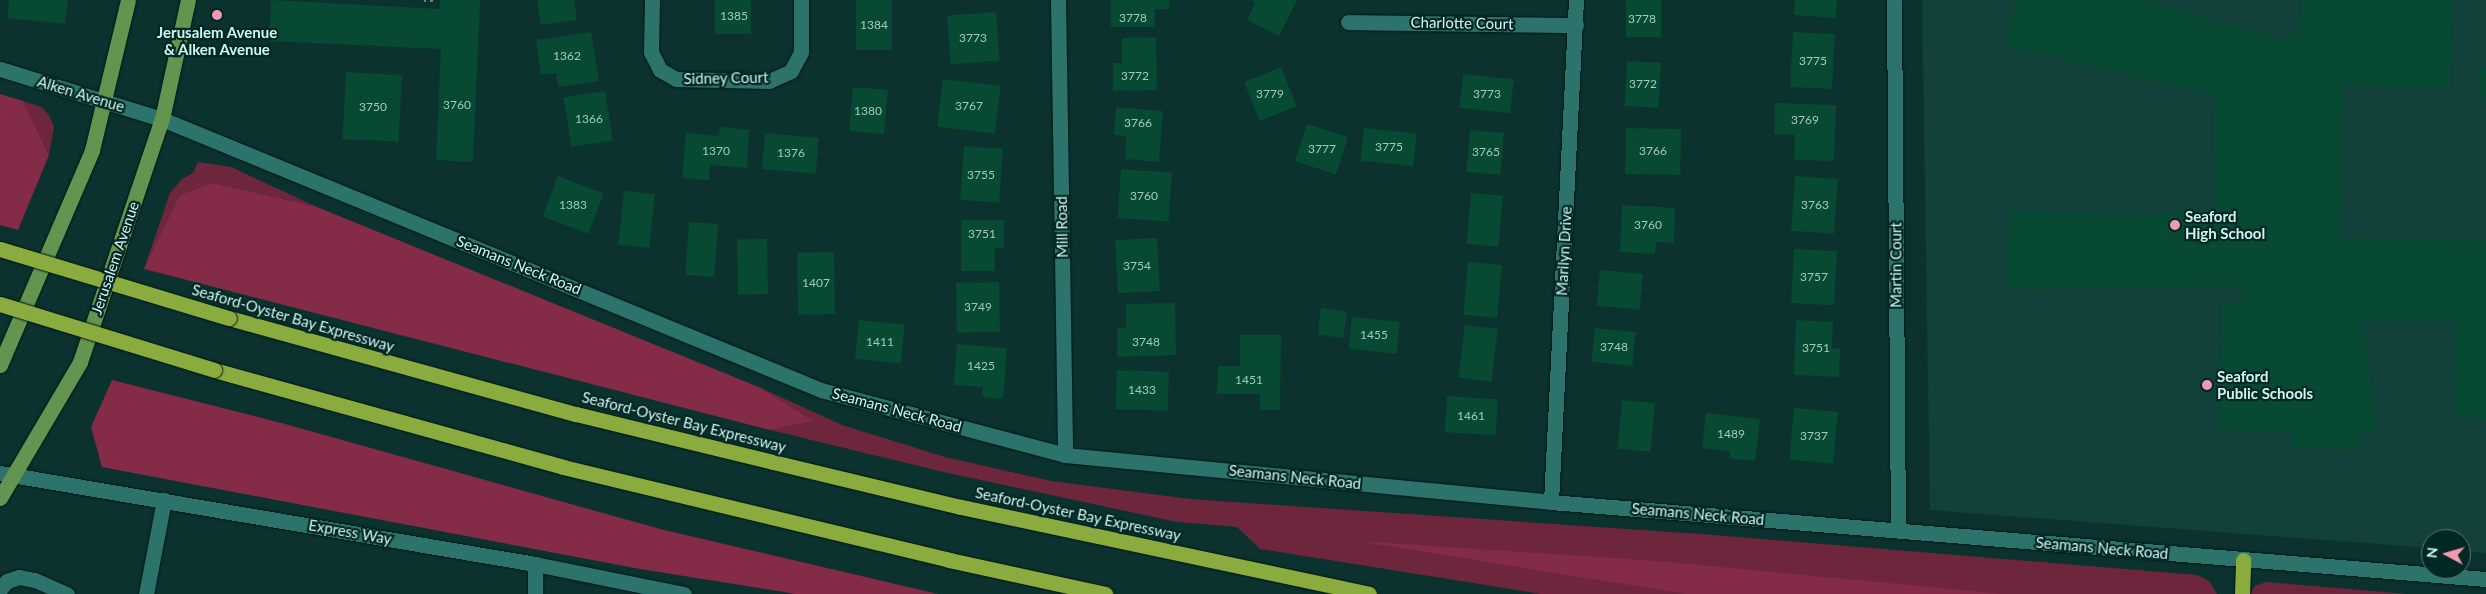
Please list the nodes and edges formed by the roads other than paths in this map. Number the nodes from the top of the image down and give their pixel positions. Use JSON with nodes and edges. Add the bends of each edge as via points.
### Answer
{"nodes":[{"id":1,"x":128,"y":0,"type":"edge"},
{"id":2,"x":188,"y":0,"type":"edge"},
{"id":3,"x":652,"y":0,"type":"edge"},
{"id":4,"x":801,"y":0,"type":"edge"},
{"id":5,"x":1058,"y":0,"type":"edge"},
{"id":6,"x":1576,"y":0,"type":"edge"},
{"id":7,"x":1894,"y":0,"type":"edge"},
{"id":8,"x":1348,"y":22,"type":"dead end"},
{"id":9,"x":1576,"y":25,"type":"junction"},
{"id":10,"x":0,"y":69,"type":"edge"},
{"id":11,"x":104,"y":100,"type":"junction"},
{"id":12,"x":162,"y":119,"type":"junction"},
{"id":13,"x":0,"y":249,"type":"edge"},
{"id":14,"x":0,"y":304,"type":"edge"},
{"id":15,"x":0,"y":365,"type":"edge"},
{"id":16,"x":1066,"y":455,"type":"junction"},
{"id":17,"x":0,"y":473,"type":"edge"},
{"id":18,"x":16,"y":476,"type":"junction"},
{"id":19,"x":0,"y":498,"type":"edge"},
{"id":20,"x":164,"y":500,"type":"junction"},
{"id":21,"x":1551,"y":502,"type":"junction"},
{"id":22,"x":1898,"y":530,"type":"junction"},
{"id":23,"x":2243,"y":560,"type":"junction"},
{"id":24,"x":535,"y":564,"type":"junction"},
{"id":25,"x":2486,"y":579,"type":"edge"},
{"id":26,"x":0,"y":588,"type":"edge"},
{"id":27,"x":66,"y":594,"type":"edge"},
{"id":28,"x":146,"y":594,"type":"edge"},
{"id":29,"x":535,"y":594,"type":"edge"},
{"id":30,"x":684,"y":594,"type":"edge"},
{"id":31,"x":1105,"y":594,"type":"edge"},
{"id":32,"x":1369,"y":594,"type":"edge"},
{"id":33,"x":2242,"y":594,"type":"edge"}],
"edges":[{"from":1,"to":11,"type":"main road"},
{"from":2,"to":12,"type":"main road","name":"Jerusalem Avenue"},
{"from":3,"to":4,"type":"street","name":"Sidney Court","via":[[651,52],[660,70],[676,79],[769,80],[792,71],[801,52]]},
{"from":5,"to":16,"type":"street","name":"Mill Road"},
{"from":6,"to":9,"type":"street","name":"Marilyn Drive"},
{"from":7,"to":22,"type":"street","name":"Martin Court"},
{"from":8,"to":9,"type":"street","name":"Charlotte Court"},
{"from":9,"to":21,"type":"street","name":"Marilyn Drive"},
{"from":10,"to":11,"type":"street","name":"Alken Avenue"},
{"from":11,"to":12,"type":"street","name":"Alken Avenue"},
{"from":11,"to":15,"type":"main road","via":[[92,150]]},
{"from":12,"to":16,"type":"street","name":"Seamans Neck Road","via":[[821,390]]},
{"from":12,"to":18,"type":"main road","name":"Jerusalem Avenue","via":[[80,362]]},
{"from":13,"to":32,"type":"highway","name":"Seaford-Oyster Bay Expressway","bridge":true,"via":[[229,318],[576,414],[961,507]]},
{"from":14,"to":31,"type":"highway","bridge":true,"via":[[214,370],[582,471],[949,560]]},
{"from":16,"to":21,"type":"street","name":"Seamans Neck Road"},
{"from":17,"to":18,"type":"street"},
{"from":18,"to":19,"type":"main road","name":"Jerusalem Avenue"},
{"from":18,"to":20,"type":"street","name":"Express Way"},
{"from":20,"to":24,"type":"street","name":"Express Way"},
{"from":20,"to":28,"type":"street"},
{"from":21,"to":22,"type":"street","name":"Seamans Neck Road"},
{"from":22,"to":23,"type":"street","name":"Seamans Neck Road"},
{"from":23,"to":25,"type":"street","name":"Seamans Neck Road"},
{"from":23,"to":33,"type":"highway"},
{"from":24,"to":29,"type":"street"},
{"from":24,"to":30,"type":"street","name":"Express Way"},
{"from":26,"to":27,"type":"street","via":[[7,581],[19,577],[35,580]]}]}
